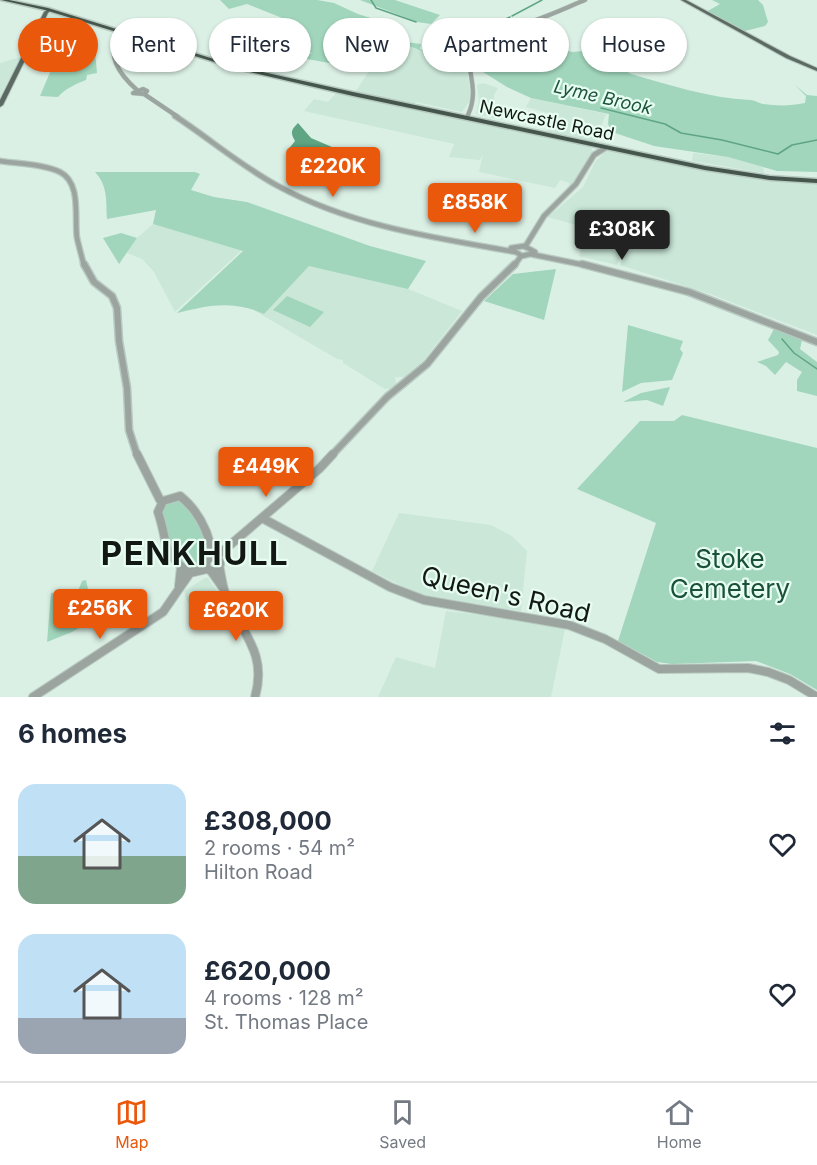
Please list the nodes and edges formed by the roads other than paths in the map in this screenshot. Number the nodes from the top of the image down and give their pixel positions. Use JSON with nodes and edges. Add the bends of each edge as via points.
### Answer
{"nodes":[{"id":1,"x":3,"y":0,"type":"edge"},
{"id":2,"x":585,"y":0,"type":"edge"},
{"id":3,"x":683,"y":0,"type":"edge"},
{"id":4,"x":49,"y":9,"type":"junction"},
{"id":5,"x":110,"y":29,"type":"edge"},
{"id":6,"x":197,"y":55,"type":"edge"},
{"id":7,"x":817,"y":70,"type":"edge"},
{"id":8,"x":119,"y":72,"type":"edge"},
{"id":9,"x":300,"y":81,"type":"junction"},
{"id":10,"x":353,"y":93,"type":"junction"},
{"id":11,"x":0,"y":105,"type":"edge"},
{"id":12,"x":467,"y":117,"type":"junction"},
{"id":13,"x":596,"y":148,"type":"junction"},
{"id":14,"x":605,"y":148,"type":"joint"},
{"id":15,"x":0,"y":161,"type":"edge"},
{"id":16,"x":708,"y":167,"type":"junction"},
{"id":17,"x":817,"y":179,"type":"edge"},
{"id":18,"x":528,"y":251,"type":"junction"},
{"id":19,"x":518,"y":252,"type":"junction"},
{"id":20,"x":817,"y":341,"type":"edge"},
{"id":21,"x":163,"y":501,"type":"junction"},
{"id":22,"x":262,"y":518,"type":"junction"},
{"id":23,"x":212,"y":564,"type":"junction"},
{"id":24,"x":181,"y":567,"type":"junction"},
{"id":25,"x":192,"y":575,"type":"junction"},
{"id":26,"x":177,"y":593,"type":"junction"},
{"id":27,"x":33,"y":697,"type":"edge"},
{"id":28,"x":255,"y":697,"type":"edge"},
{"id":29,"x":817,"y":697,"type":"edge"}],
"edges":[{"from":1,"to":4,"type":"highway","name":"Newcastle Road"},
{"from":2,"to":12,"type":"street","via":[[532,21],[481,30],[474,35],[469,43],[474,102]]},
{"from":3,"to":7,"type":"main road"},
{"from":4,"to":5,"type":"highway","name":"Newcastle Road"},
{"from":4,"to":11,"type":"main road"},
{"from":6,"to":9,"type":"highway","name":"Newcastle Road"},
{"from":8,"to":19,"type":"street","via":[[137,90],[134,94],[144,94],[283,186],[347,213]]},
{"from":9,"to":10,"type":"highway","name":"Newcastle Road"},
{"from":9,"to":10,"type":"highway","name":"Newcastle Road"},
{"from":10,"to":12,"type":"highway","name":"Newcastle Road"},
{"from":10,"to":12,"type":"highway","name":"Newcastle Road"},
{"from":12,"to":13,"type":"highway","name":"Newcastle Road"},
{"from":12,"to":16,"type":"highway","name":"Newcastle Road"},
{"from":13,"to":14,"type":"highway","name":"Newcastle Road"},
{"from":13,"to":18,"type":"street","via":[[576,184],[544,216]]},
{"from":14,"to":16,"type":"highway","name":"Newcastle Road"},
{"from":15,"to":21,"type":"street","via":[[52,169],[63,173],[71,183],[85,268],[94,282],[112,296],[117,308],[129,430],[138,458]]},
{"from":16,"to":17,"type":"highway","name":"Newcastle Road","via":[[770,178]]},
{"from":18,"to":19,"type":"street"},
{"from":18,"to":19,"type":"street"},
{"from":18,"to":20,"type":"street","via":[[601,264],[664,281]]},
{"from":19,"to":22,"type":"street","via":[[512,268],[481,297],[427,364],[387,397],[319,469]]},
{"from":21,"to":23,"type":"street","via":[[180,496],[187,502],[210,539]]},
{"from":21,"to":24,"type":"street","via":[[158,512],[167,551]]},
{"from":22,"to":23,"type":"street"},
{"from":22,"to":29,"type":"street","name":"Queen's Road","via":[[424,600],[569,625],[659,669],[748,668],[768,672]]},
{"from":23,"to":25,"type":"street"},
{"from":23,"to":28,"type":"street","via":[[258,655],[261,677]]},
{"from":24,"to":25,"type":"street"},
{"from":24,"to":26,"type":"street"},
{"from":25,"to":26,"type":"street"},
{"from":26,"to":27,"type":"street","via":[[163,612],[144,627]]}]}
